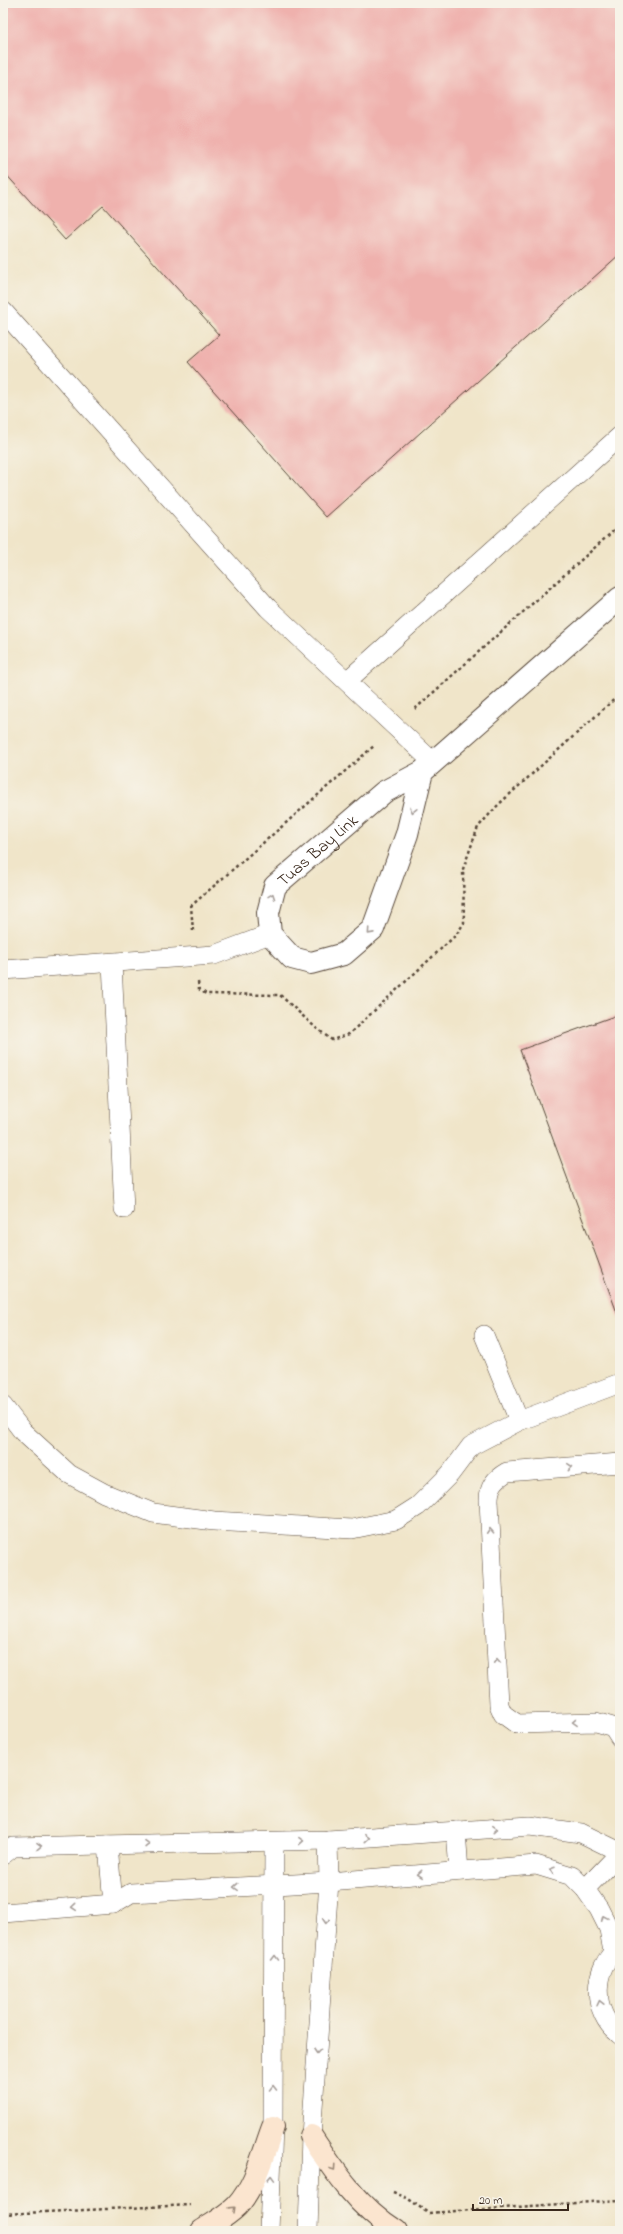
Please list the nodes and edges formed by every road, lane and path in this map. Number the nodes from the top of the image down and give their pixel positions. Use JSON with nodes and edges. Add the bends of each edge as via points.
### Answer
{"nodes":[{"id":1,"x":3,"y":311,"type":"edge"},
{"id":2,"x":620,"y":436,"type":"edge"},
{"id":3,"x":620,"y":598,"type":"edge"},
{"id":4,"x":348,"y":680,"type":"junction"},
{"id":5,"x":620,"y":694,"type":"edge"},
{"id":6,"x":428,"y":767,"type":"junction"},
{"id":7,"x":270,"y":934,"type":"junction"},
{"id":8,"x":112,"y":963,"type":"junction"},
{"id":9,"x":3,"y":970,"type":"edge"},
{"id":10,"x":199,"y":989,"type":"dead end"},
{"id":11,"x":124,"y":1209,"type":"dead end"},
{"id":12,"x":484,"y":1335,"type":"dead end"},
{"id":13,"x":620,"y":1383,"type":"edge"},
{"id":14,"x":3,"y":1406,"type":"edge"},
{"id":15,"x":519,"y":1421,"type":"junction"},
{"id":16,"x":620,"y":1463,"type":"edge"},
{"id":17,"x":620,"y":1738,"type":"edge"},
{"id":18,"x":456,"y":1831,"type":"junction"},
{"id":19,"x":328,"y":1840,"type":"junction"},
{"id":20,"x":274,"y":1842,"type":"junction"},
{"id":21,"x":108,"y":1845,"type":"junction"},
{"id":22,"x":620,"y":1852,"type":"edge"},
{"id":23,"x":3,"y":1855,"type":"edge"},
{"id":24,"x":459,"y":1871,"type":"junction"},
{"id":25,"x":329,"y":1882,"type":"junction"},
{"id":26,"x":275,"y":1884,"type":"junction"},
{"id":27,"x":585,"y":1889,"type":"junction"},
{"id":28,"x":113,"y":1904,"type":"junction"},
{"id":29,"x":3,"y":1913,"type":"edge"},
{"id":30,"x":616,"y":1949,"type":"edge"},
{"id":31,"x":620,"y":2035,"type":"edge"},
{"id":32,"x":273,"y":2127,"type":"junction"},
{"id":33,"x":311,"y":2136,"type":"junction"},
{"id":34,"x":389,"y":2191,"type":"dead end"},
{"id":35,"x":620,"y":2200,"type":"edge"},
{"id":36,"x":194,"y":2205,"type":"dead end"},
{"id":37,"x":3,"y":2214,"type":"edge"},
{"id":38,"x":202,"y":2231,"type":"edge"},
{"id":39,"x":269,"y":2231,"type":"edge"},
{"id":40,"x":308,"y":2231,"type":"edge"},
{"id":41,"x":396,"y":2231,"type":"edge"}],
"edges":[{"from":1,"to":4,"type":"lane","via":[[268,608]]},
{"from":2,"to":4,"type":"lane"},
{"from":3,"to":6,"type":"street","name":"Tuas Bay Link"},
{"from":4,"to":6,"type":"lane"},
{"from":5,"to":10,"type":"path","via":[[498,805],[478,827],[463,869],[464,923],[456,935],[349,1034],[332,1040],[280,995],[206,994]]},
{"from":7,"to":6,"type":"street","name":"Tuas Bay Link","one_way":true,"via":[[269,902],[275,886],[384,792]]},
{"from":6,"to":7,"type":"street","one_way":true,"via":[[408,834],[373,929],[344,954],[311,964],[292,958]]},
{"from":7,"to":8,"type":"lane","via":[[214,955]]},
{"from":8,"to":9,"type":"lane"},
{"from":8,"to":11,"type":"lane"},
{"from":12,"to":15,"type":"lane"},
{"from":13,"to":15,"type":"lane"},
{"from":14,"to":15,"type":"lane","via":[[23,1432],[69,1474],[104,1493],[153,1513],[214,1521],[352,1529],[396,1520],[418,1506],[450,1474],[471,1446]]},
{"from":17,"to":16,"type":"lane","one_way":true,"via":[[614,1727],[596,1722],[517,1724],[503,1714],[499,1705],[489,1500],[492,1485],[497,1478],[507,1472]]},
{"from":19,"to":18,"type":"lane","one_way":true},
{"from":18,"to":22,"type":"lane","one_way":true,"via":[[530,1826],[581,1833]]},
{"from":18,"to":24,"type":"lane"},
{"from":20,"to":19,"type":"lane","one_way":true},
{"from":19,"to":25,"type":"lane"},
{"from":21,"to":20,"type":"lane","one_way":true},
{"from":20,"to":26,"type":"lane"},
{"from":23,"to":21,"type":"lane","one_way":true,"via":[[13,1847]]},
{"from":21,"to":28,"type":"lane"},
{"from":22,"to":27,"type":"lane"},
{"from":24,"to":25,"type":"lane","one_way":true},
{"from":27,"to":24,"type":"lane","one_way":true,"via":[[572,1876],[536,1865]]},
{"from":25,"to":26,"type":"lane"},
{"from":25,"to":33,"type":"lane","one_way":true},
{"from":26,"to":28,"type":"lane","one_way":true,"via":[[131,1893]]},
{"from":32,"to":26,"type":"lane","one_way":true},
{"from":30,"to":27,"type":"lane","one_way":true,"via":[[599,1909]]},
{"from":28,"to":29,"type":"lane","one_way":true},
{"from":31,"to":30,"type":"lane","one_way":true,"via":[[603,2015],[598,1999],[598,1982],[603,1966]]},
{"from":38,"to":32,"type":"street","one_way":true,"via":[[238,2205],[252,2183]]},
{"from":39,"to":32,"type":"lane","one_way":true},
{"from":33,"to":40,"type":"lane"},
{"from":33,"to":41,"type":"street","one_way":true,"via":[[338,2175],[366,2207]]},
{"from":34,"to":35,"type":"path","via":[[407,2198],[428,2213]]},
{"from":36,"to":37,"type":"path"}]}
